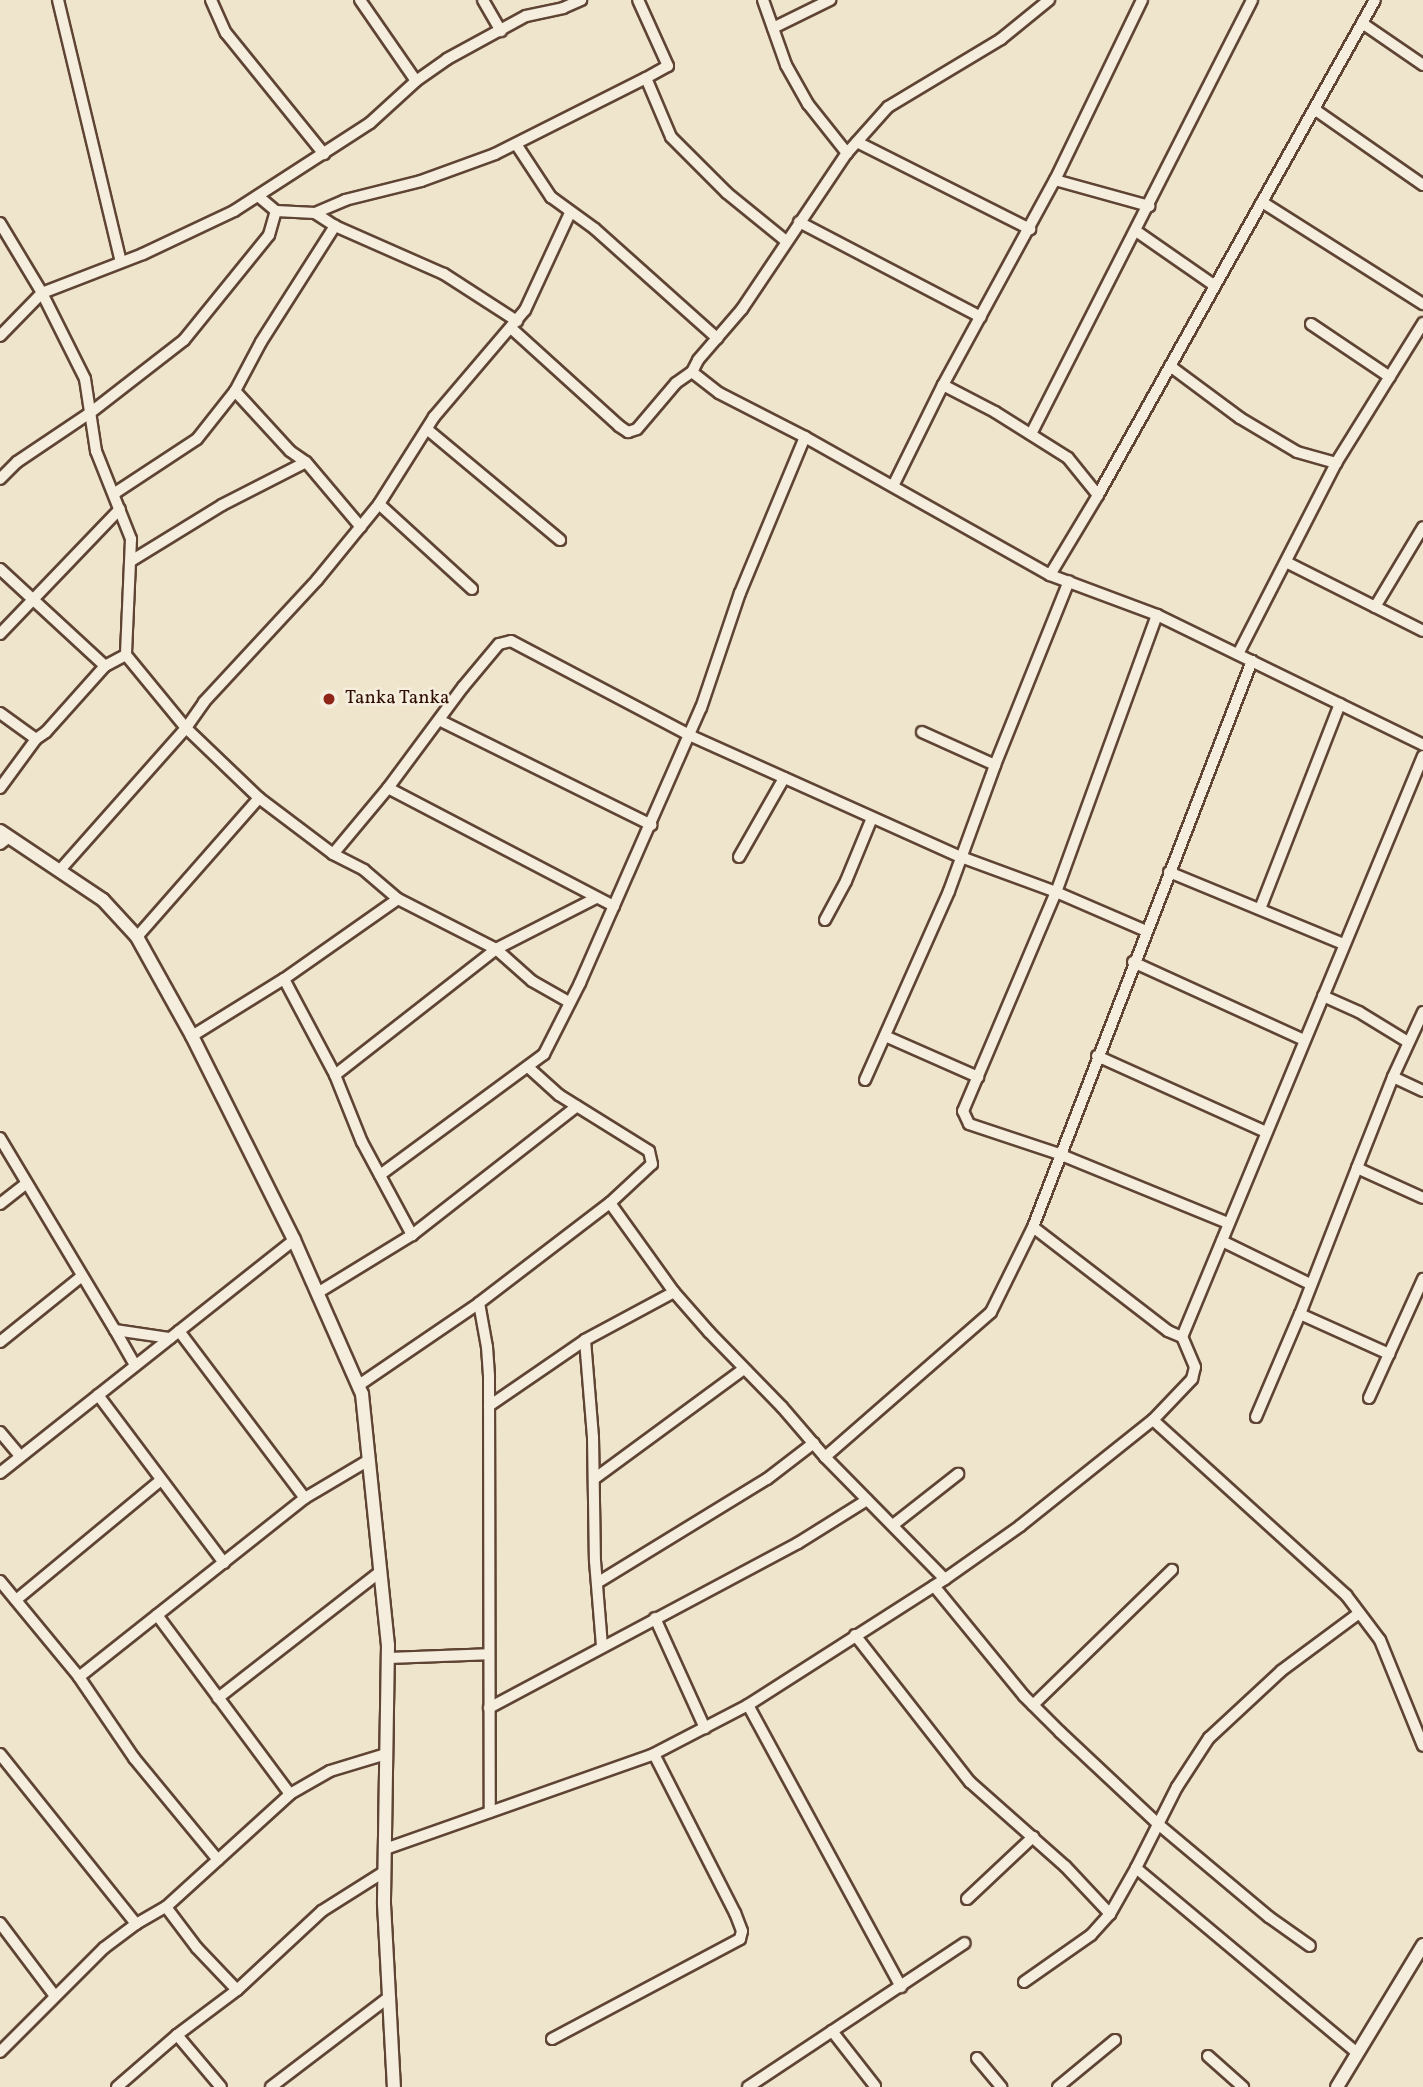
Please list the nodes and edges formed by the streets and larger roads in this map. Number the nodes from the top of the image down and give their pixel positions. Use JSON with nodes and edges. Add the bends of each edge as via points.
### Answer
{"nodes":[{"id":1,"x":58,"y":0,"type":"edge"},
{"id":2,"x":211,"y":0,"type":"edge"},
{"id":3,"x":360,"y":0,"type":"edge"},
{"id":4,"x":483,"y":0,"type":"edge"},
{"id":5,"x":581,"y":0,"type":"edge"},
{"id":6,"x":638,"y":0,"type":"edge"},
{"id":7,"x":763,"y":0,"type":"edge"},
{"id":8,"x":830,"y":0,"type":"edge"},
{"id":9,"x":1049,"y":0,"type":"edge"},
{"id":10,"x":1142,"y":0,"type":"edge"},
{"id":11,"x":1252,"y":0,"type":"edge"},
{"id":12,"x":1375,"y":0,"type":"edge"},
{"id":13,"x":1362,"y":23,"type":"junction"},
{"id":14,"x":772,"y":28,"type":"junction"},
{"id":15,"x":501,"y":31,"type":"junction"},
{"id":16,"x":1423,"y":65,"type":"edge"},
{"id":17,"x":646,"y":78,"type":"junction"},
{"id":18,"x":416,"y":81,"type":"junction"},
{"id":19,"x":1314,"y":109,"type":"junction"},
{"id":20,"x":857,"y":142,"type":"junction"},
{"id":21,"x":516,"y":144,"type":"junction"},
{"id":22,"x":848,"y":153,"type":"junction"},
{"id":23,"x":324,"y":154,"type":"junction"},
{"id":24,"x":1055,"y":180,"type":"junction"},
{"id":25,"x":1423,"y":185,"type":"edge"},
{"id":26,"x":258,"y":196,"type":"junction"},
{"id":27,"x":1262,"y":202,"type":"junction"},
{"id":28,"x":1149,"y":206,"type":"junction"},
{"id":29,"x":276,"y":211,"type":"junction"},
{"id":30,"x":315,"y":213,"type":"junction"},
{"id":31,"x":570,"y":213,"type":"junction"},
{"id":32,"x":799,"y":222,"type":"junction"},
{"id":33,"x":0,"y":223,"type":"edge"},
{"id":34,"x":335,"y":226,"type":"junction"},
{"id":35,"x":1030,"y":229,"type":"junction"},
{"id":36,"x":1136,"y":231,"type":"junction"},
{"id":37,"x":786,"y":241,"type":"junction"},
{"id":38,"x":121,"y":262,"type":"junction"},
{"id":39,"x":1215,"y":286,"type":"junction"},
{"id":40,"x":42,"y":293,"type":"junction"},
{"id":41,"x":1423,"y":304,"type":"edge"},
{"id":42,"x":981,"y":317,"type":"junction"},
{"id":43,"x":1423,"y":323,"type":"edge"},
{"id":44,"x":1311,"y":324,"type":"dead end"},
{"id":45,"x":514,"y":325,"type":"junction"},
{"id":46,"x":0,"y":336,"type":"edge"},
{"id":47,"x":716,"y":338,"type":"junction"},
{"id":48,"x":1170,"y":366,"type":"junction"},
{"id":49,"x":692,"y":372,"type":"junction"},
{"id":50,"x":1390,"y":377,"type":"junction"},
{"id":51,"x":943,"y":385,"type":"junction"},
{"id":52,"x":235,"y":391,"type":"junction"},
{"id":53,"x":90,"y":413,"type":"junction"},
{"id":54,"x":428,"y":430,"type":"junction"},
{"id":55,"x":1031,"y":434,"type":"junction"},
{"id":56,"x":805,"y":437,"type":"junction"},
{"id":57,"x":306,"y":462,"type":"junction"},
{"id":58,"x":1336,"y":463,"type":"junction"},
{"id":59,"x":0,"y":479,"type":"edge"},
{"id":60,"x":893,"y":486,"type":"junction"},
{"id":61,"x":115,"y":493,"type":"junction"},
{"id":62,"x":1098,"y":495,"type":"junction"},
{"id":63,"x":379,"y":504,"type":"junction"},
{"id":64,"x":120,"y":509,"type":"junction"},
{"id":65,"x":361,"y":527,"type":"junction"},
{"id":66,"x":1423,"y":527,"type":"edge"},
{"id":67,"x":560,"y":540,"type":"dead end"},
{"id":68,"x":131,"y":561,"type":"junction"},
{"id":69,"x":1286,"y":562,"type":"junction"},
{"id":70,"x":0,"y":569,"type":"edge"},
{"id":71,"x":1050,"y":575,"type":"junction"},
{"id":72,"x":1069,"y":582,"type":"junction"},
{"id":73,"x":472,"y":589,"type":"dead end"},
{"id":74,"x":33,"y":601,"type":"junction"},
{"id":75,"x":1375,"y":607,"type":"junction"},
{"id":76,"x":1157,"y":615,"type":"junction"},
{"id":77,"x":1423,"y":631,"type":"edge"},
{"id":78,"x":0,"y":634,"type":"edge"},
{"id":79,"x":1238,"y":654,"type":"junction"},
{"id":80,"x":126,"y":655,"type":"junction"},
{"id":81,"x":1252,"y":662,"type":"junction"},
{"id":82,"x":105,"y":666,"type":"junction"},
{"id":83,"x":1340,"y":704,"type":"junction"},
{"id":84,"x":0,"y":713,"type":"edge"},
{"id":85,"x":439,"y":720,"type":"junction"},
{"id":86,"x":186,"y":729,"type":"junction"},
{"id":87,"x":922,"y":732,"type":"dead end"},
{"id":88,"x":689,"y":736,"type":"junction"},
{"id":89,"x":36,"y":739,"type":"junction"},
{"id":90,"x":1423,"y":745,"type":"edge"},
{"id":91,"x":1423,"y":756,"type":"edge"},
{"id":92,"x":995,"y":765,"type":"junction"},
{"id":93,"x":784,"y":778,"type":"junction"},
{"id":94,"x":0,"y":788,"type":"edge"},
{"id":95,"x":388,"y":789,"type":"junction"},
{"id":96,"x":259,"y":798,"type":"junction"},
{"id":97,"x":873,"y":818,"type":"junction"},
{"id":98,"x":650,"y":825,"type":"junction"},
{"id":99,"x":3,"y":837,"type":"edge"},
{"id":100,"x":333,"y":854,"type":"junction"},
{"id":101,"x":961,"y":857,"type":"junction"},
{"id":102,"x":738,"y":858,"type":"dead end"},
{"id":103,"x":60,"y":870,"type":"junction"},
{"id":104,"x":1169,"y":872,"type":"junction"},
{"id":105,"x":1056,"y":892,"type":"junction"},
{"id":106,"x":596,"y":898,"type":"junction"},
{"id":107,"x":398,"y":899,"type":"junction"},
{"id":108,"x":614,"y":906,"type":"junction"},
{"id":109,"x":1260,"y":909,"type":"junction"},
{"id":110,"x":825,"y":920,"type":"dead end"},
{"id":111,"x":1146,"y":931,"type":"junction"},
{"id":112,"x":137,"y":937,"type":"junction"},
{"id":113,"x":1344,"y":944,"type":"junction"},
{"id":114,"x":496,"y":949,"type":"junction"},
{"id":115,"x":1133,"y":962,"type":"junction"},
{"id":116,"x":284,"y":979,"type":"junction"},
{"id":117,"x":1323,"y":996,"type":"junction"},
{"id":118,"x":569,"y":1002,"type":"junction"},
{"id":119,"x":1423,"y":1012,"type":"edge"},
{"id":120,"x":192,"y":1036,"type":"junction"},
{"id":121,"x":885,"y":1036,"type":"junction"},
{"id":122,"x":1304,"y":1040,"type":"junction"},
{"id":123,"x":1408,"y":1042,"type":"junction"},
{"id":124,"x":1097,"y":1056,"type":"junction"},
{"id":125,"x":528,"y":1067,"type":"junction"},
{"id":126,"x":335,"y":1075,"type":"junction"},
{"id":127,"x":978,"y":1077,"type":"junction"},
{"id":128,"x":1393,"y":1077,"type":"junction"},
{"id":129,"x":865,"y":1080,"type":"dead end"},
{"id":130,"x":1423,"y":1091,"type":"edge"},
{"id":131,"x":577,"y":1106,"type":"junction"},
{"id":132,"x":1266,"y":1132,"type":"junction"},
{"id":133,"x":0,"y":1138,"type":"edge"},
{"id":134,"x":1059,"y":1154,"type":"junction"},
{"id":135,"x":1357,"y":1168,"type":"junction"},
{"id":136,"x":380,"y":1174,"type":"junction"},
{"id":137,"x":26,"y":1184,"type":"junction"},
{"id":138,"x":1423,"y":1198,"type":"edge"},
{"id":139,"x":610,"y":1203,"type":"junction"},
{"id":140,"x":0,"y":1204,"type":"edge"},
{"id":141,"x":1228,"y":1223,"type":"junction"},
{"id":142,"x":1033,"y":1227,"type":"junction"},
{"id":143,"x":412,"y":1234,"type":"junction"},
{"id":144,"x":295,"y":1240,"type":"junction"},
{"id":145,"x":1222,"y":1241,"type":"junction"},
{"id":146,"x":82,"y":1276,"type":"junction"},
{"id":147,"x":1423,"y":1279,"type":"edge"},
{"id":148,"x":1310,"y":1284,"type":"junction"},
{"id":149,"x":319,"y":1292,"type":"junction"},
{"id":150,"x":674,"y":1292,"type":"junction"},
{"id":151,"x":479,"y":1303,"type":"junction"},
{"id":152,"x":1300,"y":1314,"type":"junction"},
{"id":153,"x":115,"y":1330,"type":"junction"},
{"id":154,"x":179,"y":1331,"type":"junction"},
{"id":155,"x":1182,"y":1337,"type":"junction"},
{"id":156,"x":170,"y":1338,"type":"junction"},
{"id":157,"x":585,"y":1340,"type":"junction"},
{"id":158,"x":0,"y":1342,"type":"edge"},
{"id":159,"x":1389,"y":1354,"type":"junction"},
{"id":160,"x":135,"y":1365,"type":"junction"},
{"id":161,"x":744,"y":1369,"type":"junction"},
{"id":162,"x":359,"y":1385,"type":"junction"},
{"id":163,"x":98,"y":1395,"type":"junction"},
{"id":164,"x":1369,"y":1398,"type":"dead end"},
{"id":165,"x":489,"y":1406,"type":"junction"},
{"id":166,"x":1256,"y":1418,"type":"dead end"},
{"id":167,"x":1153,"y":1420,"type":"junction"},
{"id":168,"x":0,"y":1432,"type":"edge"},
{"id":169,"x":814,"y":1443,"type":"junction"},
{"id":170,"x":20,"y":1457,"type":"junction"},
{"id":171,"x":825,"y":1457,"type":"junction"},
{"id":172,"x":369,"y":1460,"type":"junction"},
{"id":173,"x":0,"y":1473,"type":"edge"},
{"id":174,"x":958,"y":1474,"type":"dead end"},
{"id":175,"x":594,"y":1479,"type":"junction"},
{"id":176,"x":161,"y":1480,"type":"junction"},
{"id":177,"x":305,"y":1498,"type":"junction"},
{"id":178,"x":867,"y":1500,"type":"junction"},
{"id":179,"x":893,"y":1525,"type":"junction"},
{"id":180,"x":223,"y":1563,"type":"junction"},
{"id":181,"x":1172,"y":1570,"type":"dead end"},
{"id":182,"x":380,"y":1572,"type":"junction"},
{"id":183,"x":945,"y":1578,"type":"junction"},
{"id":184,"x":0,"y":1581,"type":"edge"},
{"id":185,"x":597,"y":1583,"type":"junction"},
{"id":186,"x":934,"y":1586,"type":"junction"},
{"id":187,"x":16,"y":1600,"type":"junction"},
{"id":188,"x":1359,"y":1613,"type":"junction"},
{"id":189,"x":158,"y":1615,"type":"junction"},
{"id":190,"x":655,"y":1618,"type":"junction"},
{"id":191,"x":855,"y":1635,"type":"junction"},
{"id":192,"x":602,"y":1646,"type":"junction"},
{"id":193,"x":489,"y":1654,"type":"junction"},
{"id":194,"x":387,"y":1658,"type":"junction"},
{"id":195,"x":79,"y":1677,"type":"junction"},
{"id":196,"x":218,"y":1698,"type":"junction"},
{"id":197,"x":748,"y":1705,"type":"junction"},
{"id":198,"x":1033,"y":1705,"type":"junction"},
{"id":199,"x":489,"y":1708,"type":"junction"},
{"id":200,"x":705,"y":1728,"type":"junction"},
{"id":201,"x":1423,"y":1746,"type":"edge"},
{"id":202,"x":0,"y":1754,"type":"edge"},
{"id":203,"x":386,"y":1754,"type":"junction"},
{"id":204,"x":654,"y":1754,"type":"junction"},
{"id":205,"x":290,"y":1794,"type":"junction"},
{"id":206,"x":490,"y":1812,"type":"junction"},
{"id":207,"x":1158,"y":1824,"type":"junction"},
{"id":208,"x":1033,"y":1838,"type":"junction"},
{"id":209,"x":385,"y":1849,"type":"junction"},
{"id":210,"x":218,"y":1860,"type":"junction"},
{"id":211,"x":1136,"y":1868,"type":"junction"},
{"id":212,"x":384,"y":1872,"type":"junction"},
{"id":213,"x":968,"y":1899,"type":"dead end"},
{"id":214,"x":166,"y":1906,"type":"junction"},
{"id":215,"x":1110,"y":1914,"type":"junction"},
{"id":216,"x":0,"y":1923,"type":"edge"},
{"id":217,"x":136,"y":1924,"type":"junction"},
{"id":218,"x":965,"y":1943,"type":"dead end"},
{"id":219,"x":1423,"y":1945,"type":"edge"},
{"id":220,"x":1310,"y":1946,"type":"dead end"},
{"id":221,"x":1024,"y":1982,"type":"dead end"},
{"id":222,"x":901,"y":1987,"type":"junction"},
{"id":223,"x":237,"y":1990,"type":"junction"},
{"id":224,"x":55,"y":1996,"type":"junction"},
{"id":225,"x":389,"y":1997,"type":"junction"},
{"id":226,"x":832,"y":2031,"type":"junction"},
{"id":227,"x":177,"y":2035,"type":"junction"},
{"id":228,"x":552,"y":2039,"type":"dead end"},
{"id":229,"x":1115,"y":2040,"type":"dead end"},
{"id":230,"x":0,"y":2052,"type":"edge"},
{"id":231,"x":1357,"y":2053,"type":"junction"},
{"id":232,"x":1208,"y":2056,"type":"dead end"},
{"id":233,"x":977,"y":2058,"type":"dead end"},
{"id":234,"x":875,"y":2086,"type":"edge"},
{"id":235,"x":117,"y":2087,"type":"edge"},
{"id":236,"x":222,"y":2087,"type":"edge"},
{"id":237,"x":271,"y":2087,"type":"edge"},
{"id":238,"x":394,"y":2087,"type":"edge"},
{"id":239,"x":748,"y":2087,"type":"edge"},
{"id":240,"x":1000,"y":2087,"type":"edge"},
{"id":241,"x":1058,"y":2087,"type":"edge"},
{"id":242,"x":1243,"y":2087,"type":"edge"},
{"id":243,"x":1337,"y":2087,"type":"edge"}],
"edges":[{"from":1,"to":38,"type":"street"},
{"from":2,"to":23,"type":"street","via":[[226,33]]},
{"from":3,"to":18,"type":"street"},
{"from":4,"to":15,"type":"street"},
{"from":5,"to":15,"type":"street","via":[[526,16]]},
{"from":6,"to":17,"type":"street","via":[[668,66]]},
{"from":7,"to":14,"type":"street"},
{"from":8,"to":14,"type":"street"},
{"from":9,"to":20,"type":"street","via":[[1002,39],[888,107]]},
{"from":10,"to":24,"type":"street"},
{"from":11,"to":28,"type":"street"},
{"from":12,"to":13,"type":"street"},
{"from":13,"to":16,"type":"street"},
{"from":13,"to":19,"type":"street"},
{"from":14,"to":22,"type":"street","via":[[808,104]]},
{"from":15,"to":18,"type":"street"},
{"from":17,"to":21,"type":"street"},
{"from":17,"to":37,"type":"street","via":[[671,137],[727,193]]},
{"from":18,"to":23,"type":"street","via":[[370,123]]},
{"from":19,"to":25,"type":"street"},
{"from":19,"to":27,"type":"street"},
{"from":20,"to":22,"type":"street"},
{"from":20,"to":35,"type":"street"},
{"from":21,"to":30,"type":"street","via":[[421,181],[345,200]]},
{"from":21,"to":31,"type":"street","via":[[551,197]]},
{"from":22,"to":32,"type":"street"},
{"from":23,"to":26,"type":"street"},
{"from":24,"to":28,"type":"street"},
{"from":24,"to":35,"type":"street"},
{"from":26,"to":29,"type":"street"},
{"from":26,"to":38,"type":"street"},
{"from":27,"to":39,"type":"street"},
{"from":27,"to":41,"type":"street"},
{"from":28,"to":36,"type":"street"},
{"from":29,"to":30,"type":"street"},
{"from":29,"to":53,"type":"street","via":[[269,235],[184,340]]},
{"from":30,"to":34,"type":"street"},
{"from":31,"to":45,"type":"street"},
{"from":31,"to":47,"type":"street","via":[[595,229]]},
{"from":32,"to":37,"type":"street"},
{"from":32,"to":42,"type":"street"},
{"from":33,"to":40,"type":"street"},
{"from":34,"to":45,"type":"street","via":[[444,274]]},
{"from":34,"to":52,"type":"street"},
{"from":35,"to":42,"type":"street"},
{"from":36,"to":39,"type":"street"},
{"from":36,"to":55,"type":"street"},
{"from":37,"to":47,"type":"street","via":[[742,309]]},
{"from":38,"to":40,"type":"street"},
{"from":39,"to":48,"type":"street"},
{"from":40,"to":46,"type":"street"},
{"from":40,"to":53,"type":"street","via":[[85,379]]},
{"from":42,"to":51,"type":"street"},
{"from":43,"to":50,"type":"street"},
{"from":44,"to":50,"type":"street"},
{"from":45,"to":49,"type":"street","via":[[628,432],[637,429],[676,383]]},
{"from":45,"to":54,"type":"street","via":[[434,417]]},
{"from":47,"to":49,"type":"street"},
{"from":48,"to":58,"type":"street","via":[[1240,418],[1297,452]]},
{"from":48,"to":62,"type":"street"},
{"from":49,"to":56,"type":"street","via":[[719,393]]},
{"from":50,"to":58,"type":"street"},
{"from":51,"to":55,"type":"street"},
{"from":51,"to":60,"type":"street"},
{"from":52,"to":57,"type":"street","via":[[290,452]]},
{"from":52,"to":61,"type":"street","via":[[197,439]]},
{"from":53,"to":59,"type":"street","via":[[17,462]]},
{"from":53,"to":61,"type":"street","via":[[96,452]]},
{"from":54,"to":63,"type":"street"},
{"from":54,"to":67,"type":"street"},
{"from":55,"to":62,"type":"street","via":[[1068,458]]},
{"from":56,"to":60,"type":"street"},
{"from":56,"to":88,"type":"street","via":[[740,593]]},
{"from":57,"to":65,"type":"street"},
{"from":57,"to":68,"type":"street","via":[[222,505]]},
{"from":58,"to":69,"type":"street"},
{"from":60,"to":71,"type":"street"},
{"from":61,"to":64,"type":"street"},
{"from":62,"to":71,"type":"street"},
{"from":63,"to":65,"type":"street"},
{"from":63,"to":73,"type":"street"},
{"from":64,"to":68,"type":"street","via":[[131,539]]},
{"from":64,"to":74,"type":"street"},
{"from":65,"to":86,"type":"street","via":[[260,645],[204,702]]},
{"from":66,"to":75,"type":"street"},
{"from":68,"to":80,"type":"street"},
{"from":69,"to":75,"type":"street"},
{"from":69,"to":79,"type":"street"},
{"from":70,"to":74,"type":"street"},
{"from":71,"to":72,"type":"street"},
{"from":72,"to":76,"type":"street"},
{"from":72,"to":92,"type":"street"},
{"from":74,"to":78,"type":"street"},
{"from":74,"to":82,"type":"street"},
{"from":75,"to":77,"type":"street"},
{"from":76,"to":79,"type":"street"},
{"from":76,"to":105,"type":"street"},
{"from":79,"to":81,"type":"street"},
{"from":80,"to":82,"type":"street"},
{"from":80,"to":86,"type":"street"},
{"from":81,"to":83,"type":"street"},
{"from":81,"to":104,"type":"street"},
{"from":82,"to":89,"type":"street"},
{"from":83,"to":90,"type":"street"},
{"from":83,"to":109,"type":"street"},
{"from":84,"to":89,"type":"street"},
{"from":85,"to":88,"type":"street","via":[[504,640]]},
{"from":85,"to":95,"type":"street"},
{"from":85,"to":98,"type":"street"},
{"from":86,"to":96,"type":"street"},
{"from":86,"to":103,"type":"street"},
{"from":87,"to":92,"type":"street"},
{"from":88,"to":93,"type":"street"},
{"from":88,"to":98,"type":"street"},
{"from":89,"to":94,"type":"street"},
{"from":91,"to":113,"type":"street"},
{"from":92,"to":101,"type":"street"},
{"from":93,"to":97,"type":"street"},
{"from":93,"to":102,"type":"street"},
{"from":95,"to":100,"type":"street"},
{"from":95,"to":106,"type":"street"},
{"from":96,"to":100,"type":"street"},
{"from":96,"to":112,"type":"street"},
{"from":97,"to":101,"type":"street"},
{"from":97,"to":110,"type":"street"},
{"from":98,"to":108,"type":"street"},
{"from":99,"to":103,"type":"street"},
{"from":100,"to":107,"type":"street","via":[[364,870]]},
{"from":101,"to":105,"type":"street"},
{"from":101,"to":121,"type":"street"},
{"from":103,"to":112,"type":"street","via":[[103,900]]},
{"from":104,"to":109,"type":"street"},
{"from":104,"to":111,"type":"street"},
{"from":105,"to":111,"type":"street"},
{"from":105,"to":127,"type":"street"},
{"from":106,"to":108,"type":"street"},
{"from":106,"to":114,"type":"street"},
{"from":107,"to":114,"type":"street"},
{"from":107,"to":116,"type":"street"},
{"from":108,"to":118,"type":"street"},
{"from":109,"to":113,"type":"street"},
{"from":111,"to":115,"type":"street"},
{"from":112,"to":120,"type":"street"},
{"from":113,"to":117,"type":"street"},
{"from":114,"to":118,"type":"street","via":[[532,981]]},
{"from":114,"to":126,"type":"street"},
{"from":115,"to":122,"type":"street"},
{"from":115,"to":124,"type":"street"},
{"from":116,"to":120,"type":"street"},
{"from":116,"to":126,"type":"street"},
{"from":117,"to":122,"type":"street"},
{"from":117,"to":123,"type":"street"},
{"from":118,"to":125,"type":"street","via":[[544,1054]]},
{"from":119,"to":123,"type":"street"},
{"from":120,"to":144,"type":"street"},
{"from":121,"to":127,"type":"street"},
{"from":121,"to":129,"type":"street"},
{"from":122,"to":132,"type":"street"},
{"from":123,"to":128,"type":"street"},
{"from":124,"to":132,"type":"street"},
{"from":124,"to":134,"type":"street"},
{"from":125,"to":131,"type":"street"},
{"from":125,"to":136,"type":"street"},
{"from":126,"to":136,"type":"street"},
{"from":127,"to":134,"type":"street","via":[[963,1111],[965,1120]]},
{"from":128,"to":130,"type":"street"},
{"from":128,"to":135,"type":"street"},
{"from":131,"to":139,"type":"street","via":[[649,1151],[652,1164]]},
{"from":131,"to":143,"type":"street"},
{"from":132,"to":141,"type":"street"},
{"from":133,"to":137,"type":"street"},
{"from":134,"to":141,"type":"street"},
{"from":134,"to":142,"type":"street"},
{"from":135,"to":138,"type":"street"},
{"from":135,"to":148,"type":"street"},
{"from":136,"to":143,"type":"street"},
{"from":137,"to":140,"type":"street"},
{"from":137,"to":146,"type":"street"},
{"from":139,"to":150,"type":"street"},
{"from":139,"to":151,"type":"street"},
{"from":141,"to":145,"type":"street"},
{"from":142,"to":155,"type":"street"},
{"from":142,"to":171,"type":"street","via":[[991,1312]]},
{"from":143,"to":149,"type":"street"},
{"from":144,"to":149,"type":"street"},
{"from":144,"to":154,"type":"street"},
{"from":145,"to":148,"type":"street"},
{"from":145,"to":155,"type":"street"},
{"from":146,"to":153,"type":"street"},
{"from":146,"to":158,"type":"street"},
{"from":147,"to":159,"type":"street"},
{"from":148,"to":152,"type":"street"},
{"from":149,"to":162,"type":"street"},
{"from":150,"to":157,"type":"street"},
{"from":150,"to":161,"type":"street"},
{"from":151,"to":162,"type":"street"},
{"from":151,"to":165,"type":"street","via":[[487,1347]]},
{"from":152,"to":159,"type":"street"},
{"from":152,"to":166,"type":"street"},
{"from":153,"to":156,"type":"street"},
{"from":153,"to":160,"type":"street"},
{"from":154,"to":156,"type":"street"},
{"from":154,"to":177,"type":"street"},
{"from":155,"to":167,"type":"street","via":[[1195,1367],[1192,1379]]},
{"from":156,"to":160,"type":"street"},
{"from":157,"to":165,"type":"street"},
{"from":157,"to":175,"type":"street"},
{"from":159,"to":164,"type":"street"},
{"from":160,"to":163,"type":"street"},
{"from":161,"to":169,"type":"street"},
{"from":161,"to":175,"type":"street"},
{"from":162,"to":172,"type":"street"},
{"from":163,"to":170,"type":"street"},
{"from":163,"to":176,"type":"street"},
{"from":165,"to":193,"type":"street"},
{"from":167,"to":183,"type":"street"},
{"from":167,"to":188,"type":"street","via":[[1346,1595]]},
{"from":168,"to":170,"type":"street"},
{"from":169,"to":171,"type":"street"},
{"from":169,"to":185,"type":"street","via":[[767,1479]]},
{"from":170,"to":173,"type":"street"},
{"from":171,"to":178,"type":"street"},
{"from":172,"to":177,"type":"street"},
{"from":172,"to":182,"type":"street"},
{"from":174,"to":179,"type":"street"},
{"from":175,"to":185,"type":"street"},
{"from":176,"to":180,"type":"street"},
{"from":176,"to":187,"type":"street"},
{"from":177,"to":180,"type":"street"},
{"from":178,"to":179,"type":"street"},
{"from":178,"to":190,"type":"street","via":[[798,1543]]},
{"from":179,"to":183,"type":"street"},
{"from":180,"to":189,"type":"street"},
{"from":181,"to":198,"type":"street"},
{"from":182,"to":194,"type":"street"},
{"from":182,"to":196,"type":"street"},
{"from":183,"to":186,"type":"street"},
{"from":184,"to":187,"type":"street"},
{"from":185,"to":192,"type":"street"},
{"from":186,"to":191,"type":"street"},
{"from":186,"to":198,"type":"street"},
{"from":187,"to":195,"type":"street"},
{"from":188,"to":201,"type":"street","via":[[1380,1640]]},
{"from":188,"to":207,"type":"street","via":[[1281,1671],[1209,1738]]},
{"from":189,"to":195,"type":"street"},
{"from":189,"to":196,"type":"street"},
{"from":190,"to":192,"type":"street"},
{"from":190,"to":200,"type":"street"},
{"from":191,"to":197,"type":"street"},
{"from":191,"to":208,"type":"street","via":[[970,1782]]},
{"from":192,"to":199,"type":"street"},
{"from":193,"to":194,"type":"street"},
{"from":193,"to":199,"type":"street"},
{"from":194,"to":203,"type":"street"},
{"from":195,"to":210,"type":"street","via":[[134,1758]]},
{"from":196,"to":205,"type":"street"},
{"from":197,"to":200,"type":"street"},
{"from":197,"to":222,"type":"street"},
{"from":198,"to":207,"type":"street"},
{"from":199,"to":206,"type":"street"},
{"from":200,"to":204,"type":"street"},
{"from":202,"to":217,"type":"street"},
{"from":203,"to":205,"type":"street","via":[[330,1770]]},
{"from":203,"to":209,"type":"street"},
{"from":204,"to":206,"type":"street"},
{"from":204,"to":228,"type":"street","via":[[735,1913],[740,1939]]},
{"from":205,"to":210,"type":"street"},
{"from":206,"to":209,"type":"street"},
{"from":207,"to":211,"type":"street"},
{"from":207,"to":220,"type":"street"},
{"from":208,"to":213,"type":"street"},
{"from":208,"to":215,"type":"street"},
{"from":209,"to":212,"type":"street"},
{"from":210,"to":214,"type":"street"},
{"from":211,"to":215,"type":"street"},
{"from":211,"to":231,"type":"street"},
{"from":212,"to":223,"type":"street","via":[[322,1910]]},
{"from":212,"to":225,"type":"street"},
{"from":214,"to":217,"type":"street"},
{"from":214,"to":223,"type":"street"},
{"from":215,"to":221,"type":"street","via":[[1091,1935]]},
{"from":216,"to":224,"type":"street"},
{"from":217,"to":224,"type":"street"},
{"from":218,"to":222,"type":"street"},
{"from":219,"to":231,"type":"street"},
{"from":222,"to":226,"type":"street"},
{"from":223,"to":227,"type":"street"},
{"from":224,"to":230,"type":"street"},
{"from":225,"to":237,"type":"street"},
{"from":225,"to":238,"type":"street"},
{"from":226,"to":234,"type":"street"},
{"from":226,"to":239,"type":"street"},
{"from":227,"to":235,"type":"street"},
{"from":227,"to":236,"type":"street"},
{"from":229,"to":241,"type":"street"},
{"from":231,"to":243,"type":"street"},
{"from":232,"to":242,"type":"street"},
{"from":233,"to":240,"type":"street"}]}
